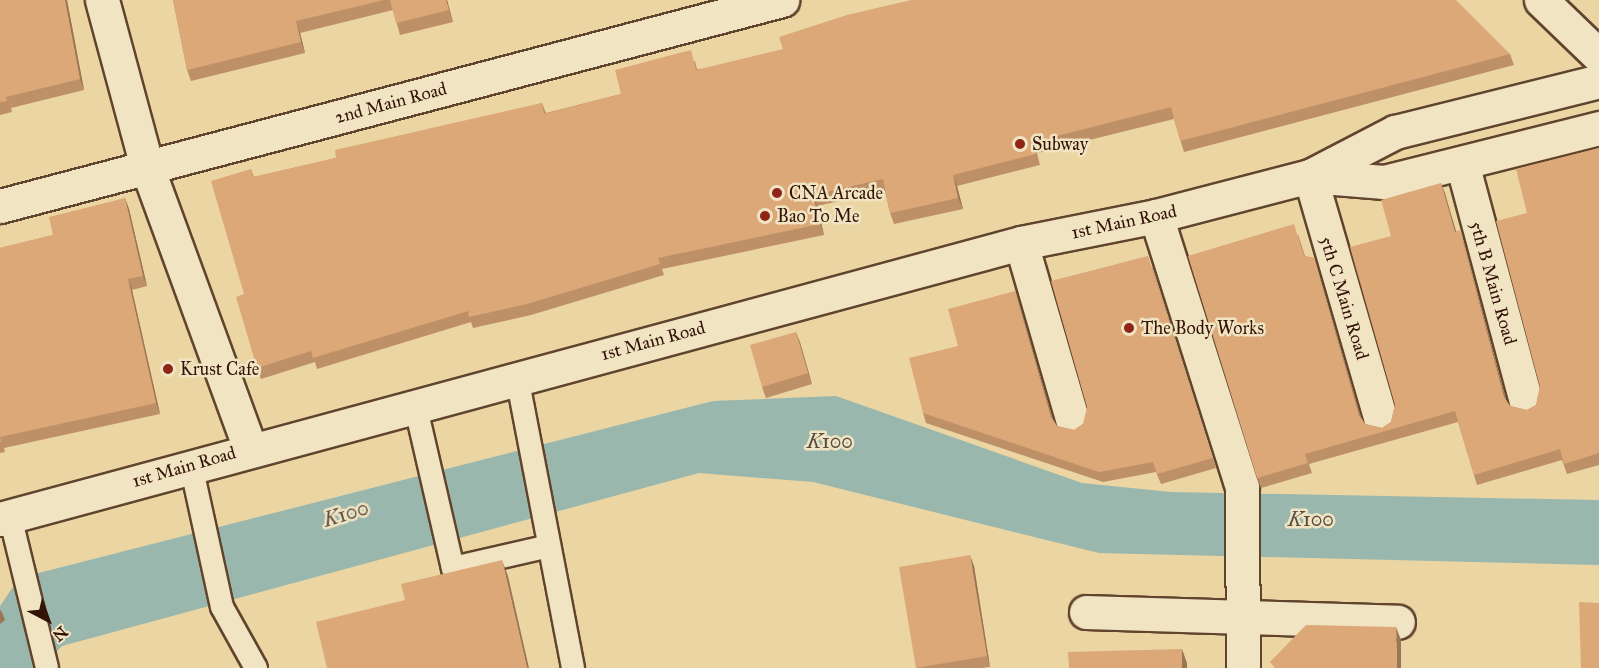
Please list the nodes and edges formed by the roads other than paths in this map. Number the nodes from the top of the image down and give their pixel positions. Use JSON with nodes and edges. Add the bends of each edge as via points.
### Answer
{"nodes":[{"id":1,"x":102,"y":0,"type":"edge"},
{"id":2,"x":782,"y":0,"type":"edge"},
{"id":3,"x":1541,"y":0,"type":"edge"},
{"id":4,"x":1599,"y":56,"type":"edge"},
{"id":5,"x":1599,"y":81,"type":"edge"},
{"id":6,"x":1599,"y":128,"type":"edge"},
{"id":7,"x":1462,"y":163,"type":"junction"},
{"id":8,"x":147,"y":167,"type":"junction"},
{"id":9,"x":1310,"y":176,"type":"junction"},
{"id":10,"x":0,"y":206,"type":"edge"},
{"id":11,"x":1156,"y":216,"type":"junction"},
{"id":12,"x":1021,"y":243,"type":"junction"},
{"id":13,"x":517,"y":377,"type":"junction"},
{"id":14,"x":1526,"y":402,"type":"dead end"},
{"id":15,"x":416,"y":404,"type":"junction"},
{"id":16,"x":1381,"y":420,"type":"dead end"},
{"id":17,"x":1073,"y":422,"type":"dead end"},
{"id":18,"x":250,"y":448,"type":"junction"},
{"id":19,"x":191,"y":465,"type":"junction"},
{"id":20,"x":5,"y":517,"type":"edge"},
{"id":21,"x":549,"y":546,"type":"junction"},
{"id":22,"x":1086,"y":612,"type":"dead end"},
{"id":23,"x":1245,"y":619,"type":"junction"},
{"id":24,"x":1398,"y":622,"type":"dead end"},
{"id":25,"x":47,"y":668,"type":"edge"},
{"id":26,"x":256,"y":668,"type":"edge"},
{"id":27,"x":573,"y":668,"type":"edge"},
{"id":28,"x":1243,"y":668,"type":"edge"}],
"edges":[{"from":1,"to":8,"type":"street"},
{"from":2,"to":8,"type":"street","name":"2nd Main Road"},
{"from":3,"to":4,"type":"street"},
{"from":5,"to":9,"type":"street","name":"1st Main Road","via":[[1395,132]]},
{"from":6,"to":7,"type":"street","name":"1st Main Road"},
{"from":7,"to":9,"type":"street","name":"1st Main Road","via":[[1384,182]]},
{"from":7,"to":14,"type":"street","name":"5th B Main Road"},
{"from":8,"to":10,"type":"street","name":"2nd Main Road"},
{"from":8,"to":18,"type":"street"},
{"from":9,"to":11,"type":"street","name":"1st Main Road"},
{"from":9,"to":16,"type":"street","name":"5th C Main Road"},
{"from":11,"to":12,"type":"street","name":"1st Main Road"},
{"from":11,"to":23,"type":"street","via":[[1242,487]]},
{"from":12,"to":13,"type":"street","name":"1st Main Road"},
{"from":12,"to":17,"type":"street"},
{"from":13,"to":15,"type":"street","name":"1st Main Road"},
{"from":13,"to":21,"type":"lane"},
{"from":15,"to":18,"type":"street","name":"1st Main Road"},
{"from":15,"to":21,"type":"lane","via":[[453,568]]},
{"from":18,"to":19,"type":"street","name":"1st Main Road"},
{"from":19,"to":20,"type":"street","name":"1st Main Road"},
{"from":19,"to":26,"type":"lane","via":[[222,607]]},
{"from":20,"to":25,"type":"lane","via":[[32,600]]},
{"from":21,"to":27,"type":"lane"},
{"from":22,"to":23,"type":"street"},
{"from":23,"to":24,"type":"street"},
{"from":23,"to":28,"type":"street"}]}
